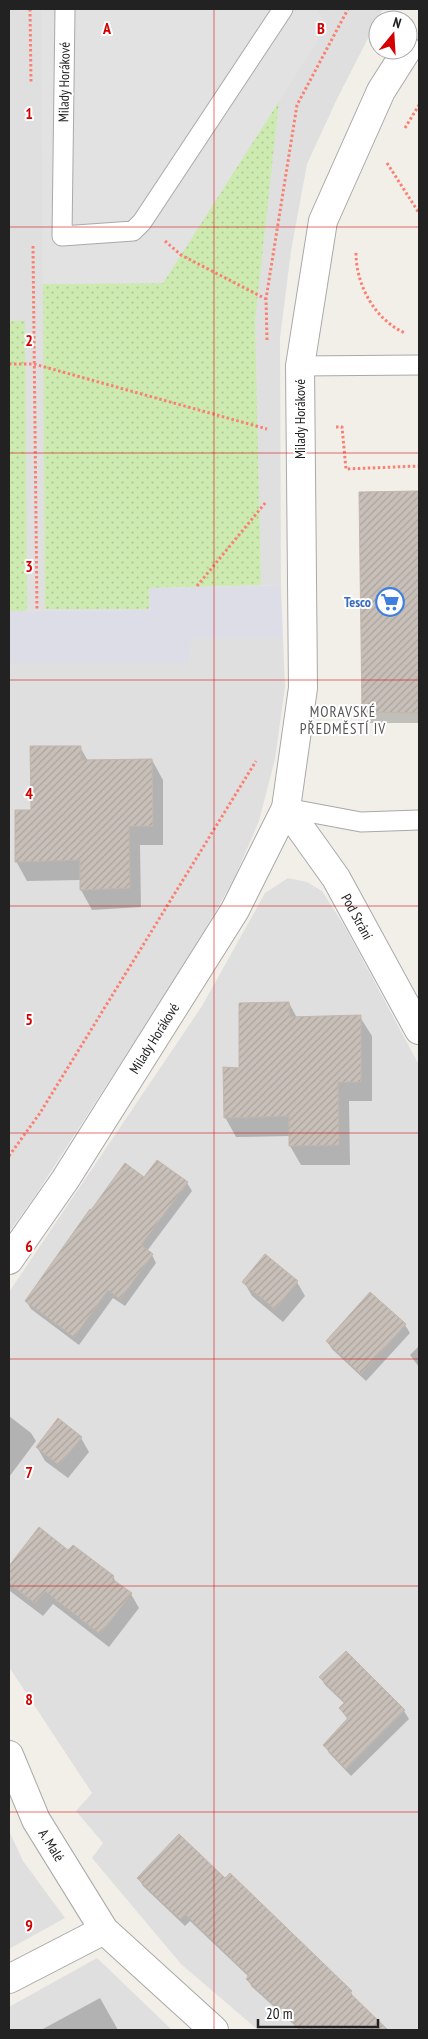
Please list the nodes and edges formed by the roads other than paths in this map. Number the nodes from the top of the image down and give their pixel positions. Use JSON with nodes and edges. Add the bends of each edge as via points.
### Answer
{"nodes":[{"id":1,"x":65,"y":9,"type":"edge"},
{"id":2,"x":283,"y":9,"type":"edge"},
{"id":3,"x":401,"y":60,"type":"edge"},
{"id":4,"x":300,"y":366,"type":"junction"},
{"id":5,"x":419,"y":366,"type":"edge"},
{"id":6,"x":286,"y":808,"type":"junction"},
{"id":7,"x":419,"y":820,"type":"edge"},
{"id":8,"x":419,"y":1030,"type":"edge"},
{"id":9,"x":9,"y":1260,"type":"edge"},
{"id":10,"x":9,"y":1755,"type":"edge"},
{"id":11,"x":104,"y":1930,"type":"junction"},
{"id":12,"x":9,"y":1979,"type":"edge"},
{"id":13,"x":214,"y":2030,"type":"edge"}],
"edges":[{"from":1,"to":2,"type":"lane","name":"Milady Horákové","via":[[62,236],[133,231],[142,222]]},
{"from":3,"to":4,"type":"street","name":"Milady Horákové","via":[[381,91],[323,221]]},
{"from":4,"to":5,"type":"lane"},
{"from":4,"to":6,"type":"street","name":"Milady Horákové","via":[[303,688]]},
{"from":6,"to":7,"type":"lane","via":[[361,822]]},
{"from":6,"to":8,"type":"street","name":"Pod Strání","via":[[336,878]]},
{"from":6,"to":9,"type":"street","name":"Milady Horákové","via":[[235,910],[65,1180]]},
{"from":10,"to":11,"type":"street","name":"A. Malé","via":[[36,1820]]},
{"from":11,"to":12,"type":"street"},
{"from":11,"to":13,"type":"street","name":"A. Malé"}]}
